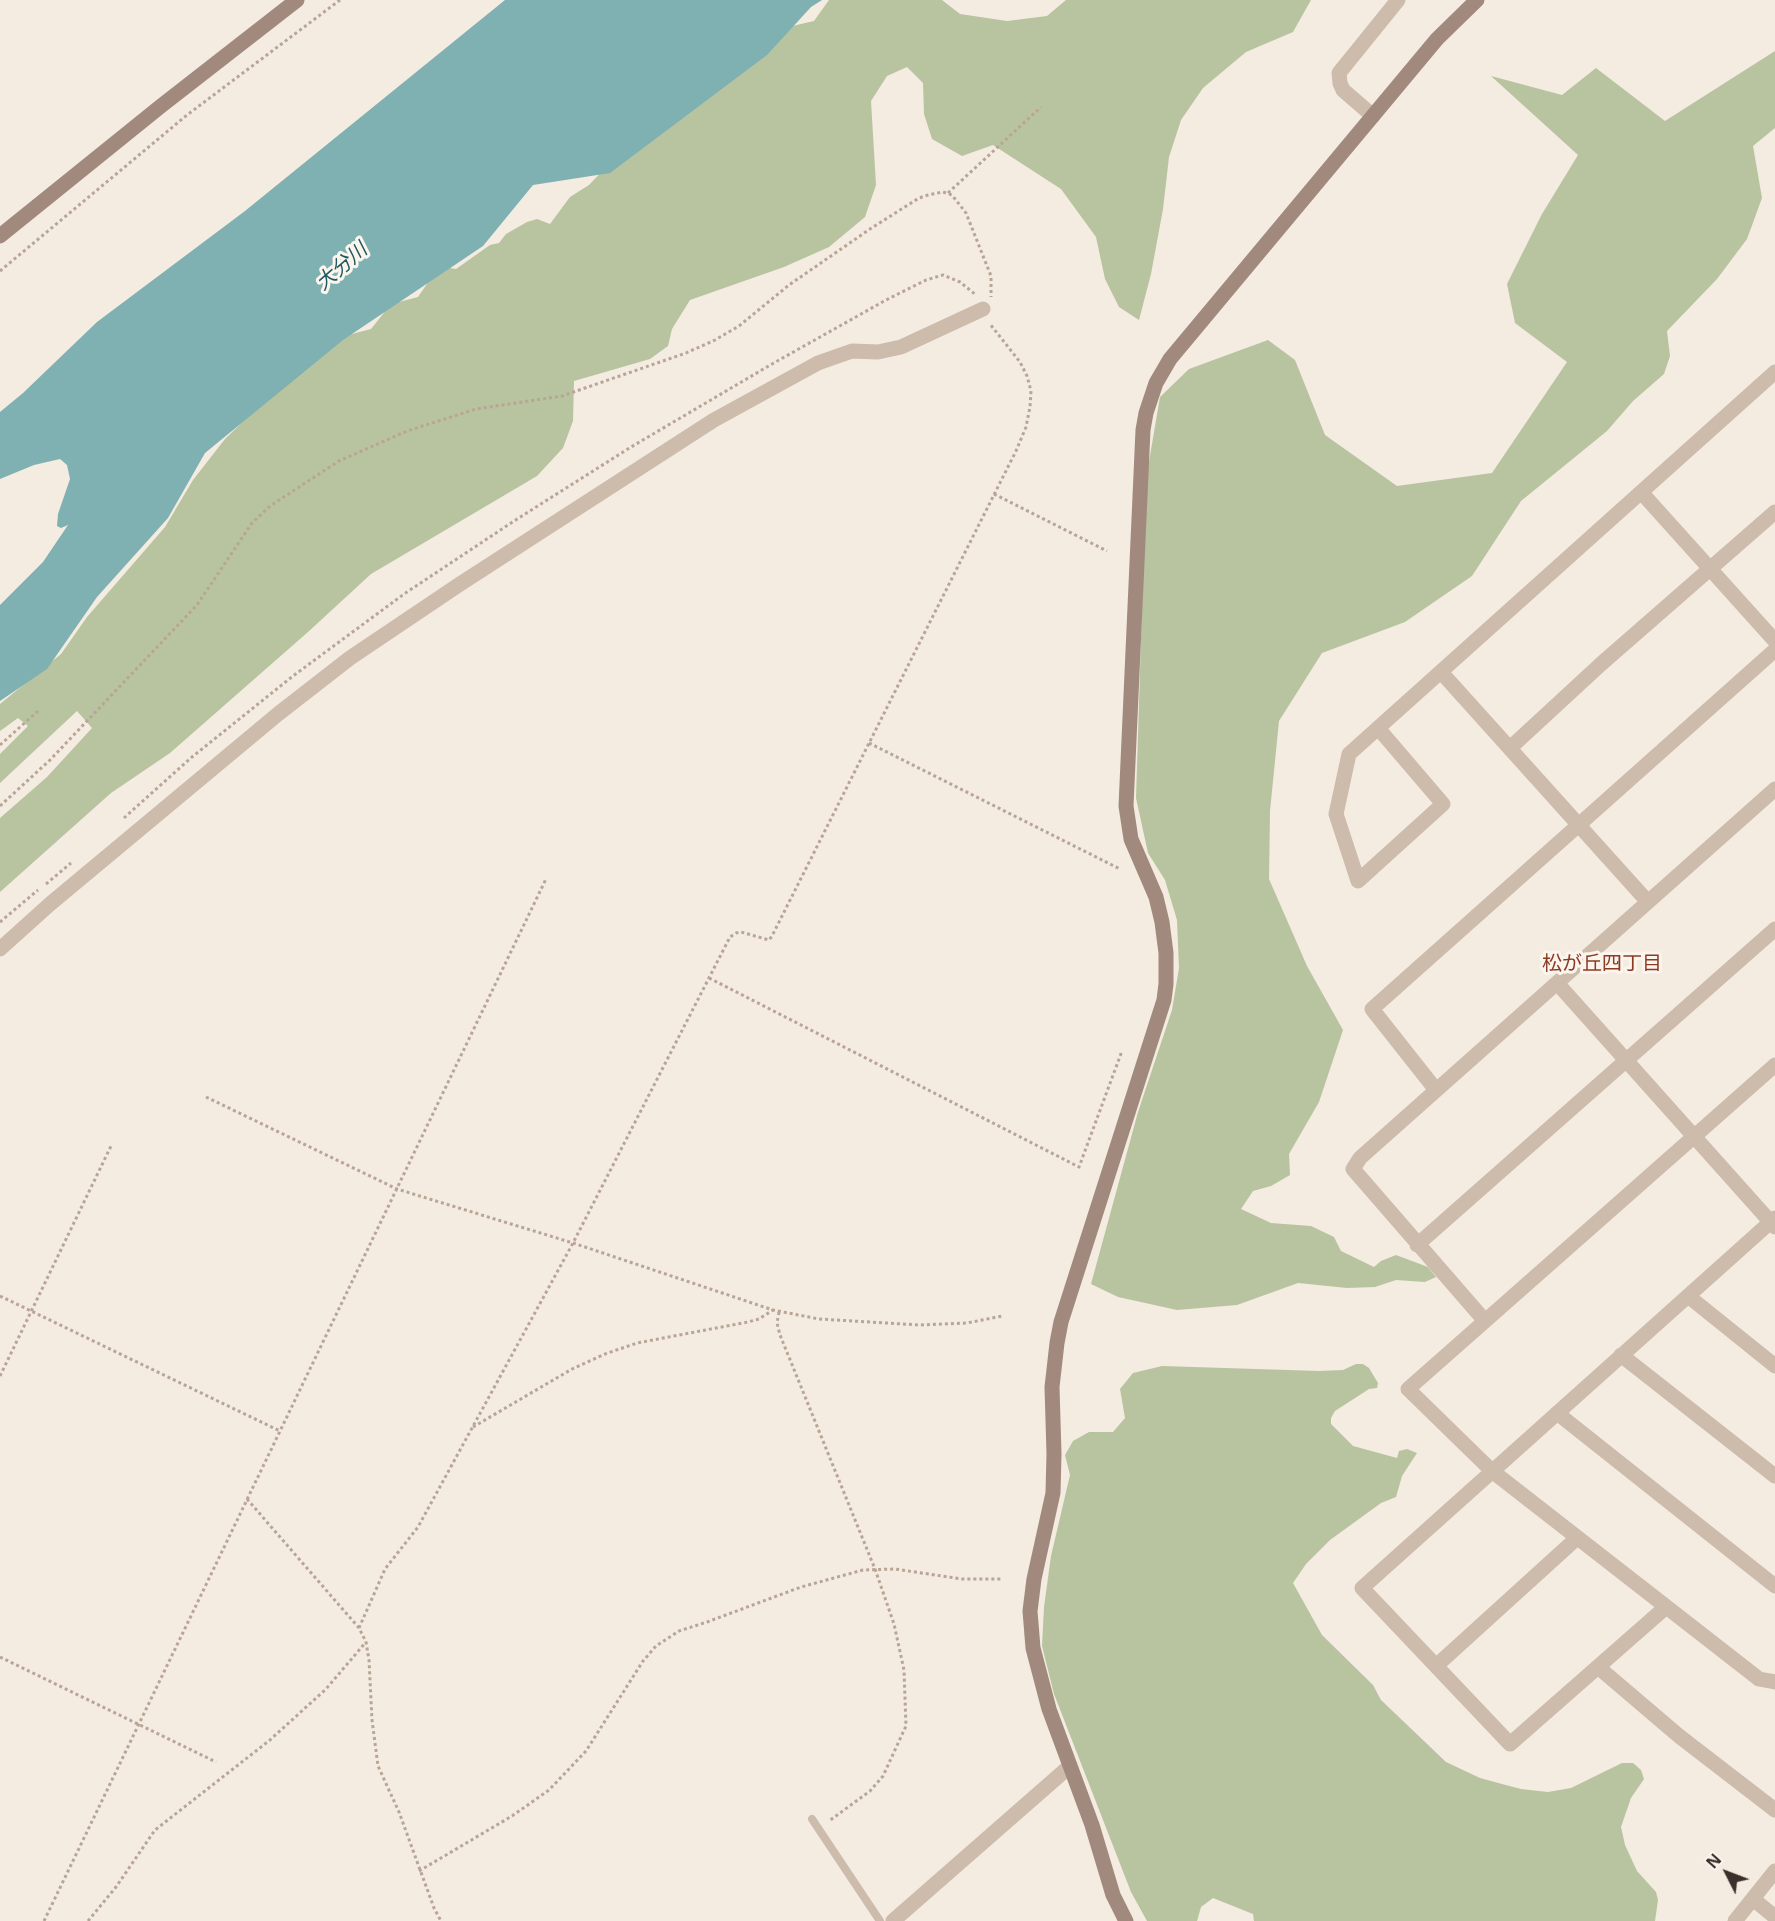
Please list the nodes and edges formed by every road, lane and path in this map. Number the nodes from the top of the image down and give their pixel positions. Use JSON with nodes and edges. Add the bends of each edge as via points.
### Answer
{"nodes":[{"id":1,"x":297,"y":0,"type":"edge"},
{"id":2,"x":340,"y":0,"type":"edge"},
{"id":3,"x":1398,"y":0,"type":"edge"},
{"id":4,"x":1477,"y":0,"type":"edge"},
{"id":5,"x":1041,"y":107,"type":"dead end"},
{"id":6,"x":1373,"y":116,"type":"junction"},
{"id":7,"x":948,"y":193,"type":"junction"},
{"id":8,"x":0,"y":236,"type":"edge"},
{"id":9,"x":0,"y":271,"type":"edge"},
{"id":10,"x":983,"y":309,"type":"junction"},
{"id":11,"x":1775,"y":372,"type":"edge"},
{"id":12,"x":1641,"y":492,"type":"junction"},
{"id":13,"x":994,"y":494,"type":"junction"},
{"id":14,"x":1775,"y":512,"type":"edge"},
{"id":15,"x":1107,"y":551,"type":"dead end"},
{"id":16,"x":1710,"y":569,"type":"junction"},
{"id":17,"x":1775,"y":641,"type":"edge"},
{"id":18,"x":1775,"y":650,"type":"edge"},
{"id":19,"x":1441,"y":672,"type":"junction"},
{"id":20,"x":38,"y":711,"type":"dead end"},
{"id":21,"x":1378,"y":728,"type":"junction"},
{"id":22,"x":869,"y":743,"type":"junction"},
{"id":23,"x":0,"y":745,"type":"edge"},
{"id":24,"x":1510,"y":748,"type":"junction"},
{"id":25,"x":1775,"y":789,"type":"edge"},
{"id":26,"x":0,"y":806,"type":"edge"},
{"id":27,"x":116,"y":825,"type":"dead end"},
{"id":28,"x":1579,"y":825,"type":"junction"},
{"id":29,"x":79,"y":856,"type":"dead end"},
{"id":30,"x":1120,"y":869,"type":"dead end"},
{"id":31,"x":546,"y":879,"type":"dead end"},
{"id":32,"x":1648,"y":902,"type":"junction"},
{"id":33,"x":0,"y":922,"type":"edge"},
{"id":34,"x":1775,"y":929,"type":"edge"},
{"id":35,"x":0,"y":949,"type":"edge"},
{"id":36,"x":709,"y":978,"type":"junction"},
{"id":37,"x":1557,"y":983,"type":"junction"},
{"id":38,"x":1122,"y":1051,"type":"dead end"},
{"id":39,"x":1626,"y":1060,"type":"junction"},
{"id":40,"x":1775,"y":1065,"type":"edge"},
{"id":41,"x":1436,"y":1090,"type":"junction"},
{"id":42,"x":206,"y":1097,"type":"dead end"},
{"id":43,"x":1694,"y":1136,"type":"junction"},
{"id":44,"x":112,"y":1144,"type":"dead end"},
{"id":45,"x":397,"y":1189,"type":"junction"},
{"id":46,"x":1773,"y":1222,"type":"edge"},
{"id":47,"x":573,"y":1243,"type":"junction"},
{"id":48,"x":1417,"y":1245,"type":"junction"},
{"id":49,"x":0,"y":1296,"type":"edge"},
{"id":50,"x":1688,"y":1296,"type":"junction"},
{"id":51,"x":773,"y":1310,"type":"junction"},
{"id":52,"x":31,"y":1311,"type":"junction"},
{"id":53,"x":779,"y":1312,"type":"junction"},
{"id":54,"x":1002,"y":1316,"type":"dead end"},
{"id":55,"x":1485,"y":1321,"type":"junction"},
{"id":56,"x":1622,"y":1355,"type":"junction"},
{"id":57,"x":1775,"y":1366,"type":"edge"},
{"id":58,"x":0,"y":1376,"type":"edge"},
{"id":59,"x":1557,"y":1413,"type":"junction"},
{"id":60,"x":473,"y":1427,"type":"junction"},
{"id":61,"x":280,"y":1431,"type":"junction"},
{"id":62,"x":1492,"y":1471,"type":"junction"},
{"id":63,"x":1775,"y":1476,"type":"edge"},
{"id":64,"x":248,"y":1499,"type":"junction"},
{"id":65,"x":1577,"y":1538,"type":"junction"},
{"id":66,"x":875,"y":1569,"type":"junction"},
{"id":67,"x":1002,"y":1579,"type":"dead end"},
{"id":68,"x":1775,"y":1586,"type":"edge"},
{"id":69,"x":1666,"y":1607,"type":"junction"},
{"id":70,"x":359,"y":1628,"type":"junction"},
{"id":71,"x":366,"y":1642,"type":"junction"},
{"id":72,"x":0,"y":1657,"type":"edge"},
{"id":73,"x":1436,"y":1666,"type":"junction"},
{"id":74,"x":1598,"y":1667,"type":"junction"},
{"id":75,"x":1775,"y":1682,"type":"edge"},
{"id":76,"x":140,"y":1724,"type":"junction"},
{"id":77,"x":216,"y":1762,"type":"dead end"},
{"id":78,"x":1070,"y":1766,"type":"junction"},
{"id":79,"x":1775,"y":1810,"type":"edge"},
{"id":80,"x":812,"y":1819,"type":"dead end"},
{"id":81,"x":818,"y":1829,"type":"junction"},
{"id":82,"x":420,"y":1871,"type":"junction"},
{"id":83,"x":1775,"y":1871,"type":"edge"},
{"id":84,"x":1753,"y":1899,"type":"junction"},
{"id":85,"x":1775,"y":1917,"type":"edge"},
{"id":86,"x":45,"y":1921,"type":"edge"},
{"id":87,"x":88,"y":1921,"type":"edge"},
{"id":88,"x":441,"y":1921,"type":"edge"},
{"id":89,"x":880,"y":1921,"type":"edge"},
{"id":90,"x":893,"y":1921,"type":"edge"},
{"id":91,"x":1126,"y":1921,"type":"edge"},
{"id":92,"x":1735,"y":1921,"type":"edge"}],
"edges":[{"from":1,"to":8,"type":"street"},
{"from":2,"to":9,"type":"path","via":[[187,115]]},
{"from":3,"to":6,"type":"street","via":[[1339,73],[1343,90]]},
{"from":4,"to":6,"type":"street","via":[[1437,39]]},
{"from":5,"to":7,"type":"path"},
{"from":6,"to":78,"type":"street","via":[[1170,359],[1156,383],[1146,413],[1126,806],[1134,848],[1156,897],[1162,922],[1166,984],[1061,1322],[1053,1362],[1053,1493],[1030,1611],[1042,1686]]},
{"from":7,"to":10,"type":"path","via":[[966,213],[991,276],[992,296]]},
{"from":7,"to":26,"type":"path","via":[[919,198],[789,285],[739,326],[687,353],[562,396],[476,409],[407,431],[339,461],[270,506],[252,523],[197,605],[67,744]]},
{"from":10,"to":13,"type":"path","via":[[994,331],[1020,362],[1031,391],[1026,427]]},
{"from":10,"to":27,"type":"path","via":[[973,291],[943,275],[936,276],[866,311],[692,411],[404,594],[192,757]]},
{"from":10,"to":35,"type":"street","via":[[901,347],[878,352],[852,351],[818,363],[714,420],[460,584],[350,658],[278,714]]},
{"from":11,"to":12,"type":"street"},
{"from":12,"to":16,"type":"street"},
{"from":12,"to":19,"type":"street"},
{"from":13,"to":15,"type":"path"},
{"from":13,"to":22,"type":"path"},
{"from":14,"to":16,"type":"street"},
{"from":16,"to":17,"type":"street"},
{"from":16,"to":24,"type":"street"},
{"from":18,"to":28,"type":"street"},
{"from":19,"to":21,"type":"street"},
{"from":19,"to":24,"type":"street"},
{"from":20,"to":23,"type":"path"},
{"from":21,"to":21,"type":"street","via":[[1349,754],[1336,814],[1358,881],[1443,804]]},
{"from":22,"to":30,"type":"path"},
{"from":22,"to":36,"type":"path","via":[[772,936],[769,940],[741,932],[732,935]]},
{"from":24,"to":28,"type":"street"},
{"from":25,"to":32,"type":"street"},
{"from":28,"to":32,"type":"street"},
{"from":28,"to":41,"type":"street","via":[[1372,1009]]},
{"from":29,"to":33,"type":"path"},
{"from":31,"to":45,"type":"path"},
{"from":32,"to":37,"type":"street"},
{"from":34,"to":39,"type":"street"},
{"from":36,"to":38,"type":"path","via":[[1079,1167]]},
{"from":36,"to":47,"type":"path"},
{"from":37,"to":39,"type":"street"},
{"from":37,"to":41,"type":"street"},
{"from":39,"to":43,"type":"street"},
{"from":39,"to":48,"type":"street"},
{"from":40,"to":43,"type":"street"},
{"from":41,"to":48,"type":"street","via":[[1360,1158],[1353,1169]]},
{"from":42,"to":45,"type":"path"},
{"from":43,"to":46,"type":"street"},
{"from":43,"to":55,"type":"street"},
{"from":44,"to":52,"type":"path"},
{"from":45,"to":47,"type":"path"},
{"from":45,"to":61,"type":"path"},
{"from":46,"to":50,"type":"street"},
{"from":47,"to":51,"type":"path"},
{"from":47,"to":60,"type":"path"},
{"from":48,"to":55,"type":"street"},
{"from":49,"to":52,"type":"path"},
{"from":50,"to":56,"type":"street"},
{"from":50,"to":57,"type":"street"},
{"from":51,"to":53,"type":"path"},
{"from":51,"to":60,"type":"path","via":[[759,1319],[637,1343],[605,1354]]},
{"from":52,"to":58,"type":"path"},
{"from":52,"to":61,"type":"path"},
{"from":53,"to":54,"type":"path","via":[[819,1319],[920,1325],[967,1323]]},
{"from":53,"to":66,"type":"path","via":[[780,1335]]},
{"from":55,"to":62,"type":"street","via":[[1408,1389]]},
{"from":56,"to":59,"type":"street"},
{"from":56,"to":63,"type":"street"},
{"from":59,"to":62,"type":"street"},
{"from":59,"to":68,"type":"street"},
{"from":60,"to":70,"type":"path","via":[[418,1527],[385,1569]]},
{"from":61,"to":64,"type":"path"},
{"from":62,"to":65,"type":"street"},
{"from":62,"to":73,"type":"street","via":[[1362,1588]]},
{"from":64,"to":70,"type":"path"},
{"from":64,"to":76,"type":"path"},
{"from":65,"to":69,"type":"street"},
{"from":65,"to":73,"type":"street"},
{"from":66,"to":67,"type":"path","via":[[962,1579]]},
{"from":66,"to":81,"type":"path","via":[[899,1643],[906,1726],[878,1783]]},
{"from":66,"to":82,"type":"path","via":[[801,1587],[664,1639],[644,1662],[586,1751],[549,1790]]},
{"from":69,"to":74,"type":"street"},
{"from":69,"to":75,"type":"street","via":[[1759,1679]]},
{"from":70,"to":71,"type":"path"},
{"from":71,"to":82,"type":"path","via":[[378,1766]]},
{"from":71,"to":87,"type":"path","via":[[326,1689],[270,1740],[155,1830]]},
{"from":72,"to":76,"type":"path"},
{"from":73,"to":74,"type":"street","via":[[1510,1744]]},
{"from":74,"to":79,"type":"street"},
{"from":76,"to":77,"type":"path"},
{"from":76,"to":86,"type":"path"},
{"from":78,"to":90,"type":"street"},
{"from":78,"to":91,"type":"street","via":[[1113,1895]]},
{"from":80,"to":81,"type":"lane"},
{"from":81,"to":89,"type":"lane"},
{"from":82,"to":88,"type":"path"},
{"from":83,"to":84,"type":"street"},
{"from":84,"to":85,"type":"street"},
{"from":84,"to":92,"type":"street"}]}
